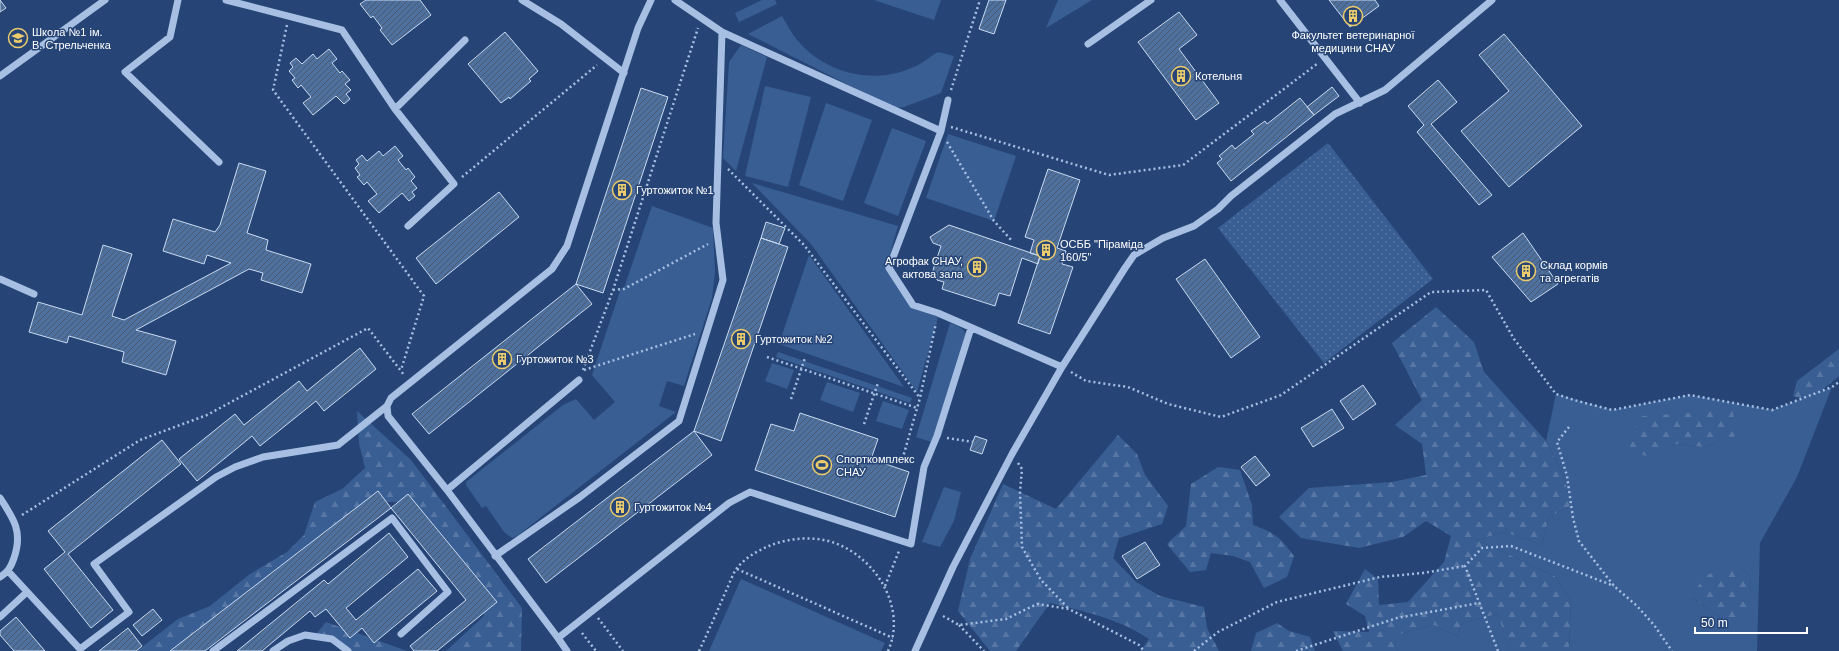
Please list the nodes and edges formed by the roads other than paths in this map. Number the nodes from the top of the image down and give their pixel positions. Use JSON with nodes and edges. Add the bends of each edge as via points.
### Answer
{"nodes":[{"id":1,"x":106,"y":0,"type":"edge"},
{"id":2,"x":178,"y":0,"type":"edge"},
{"id":3,"x":226,"y":0,"type":"edge"},
{"id":4,"x":522,"y":0,"type":"edge"},
{"id":5,"x":651,"y":0,"type":"edge"},
{"id":6,"x":674,"y":0,"type":"edge"},
{"id":7,"x":1151,"y":0,"type":"edge"},
{"id":8,"x":1280,"y":0,"type":"edge"},
{"id":9,"x":1492,"y":0,"type":"edge"},
{"id":10,"x":722,"y":32,"type":"junction"},
{"id":11,"x":465,"y":40,"type":"dead end"},
{"id":12,"x":1088,"y":44,"type":"dead end"},
{"id":13,"x":624,"y":73,"type":"junction"},
{"id":14,"x":0,"y":76,"type":"edge"},
{"id":15,"x":948,"y":100,"type":"road end"},
{"id":16,"x":1360,"y":103,"type":"junction"},
{"id":17,"x":395,"y":109,"type":"junction"},
{"id":18,"x":942,"y":128,"type":"junction"},
{"id":19,"x":218,"y":162,"type":"dead end"},
{"id":20,"x":408,"y":226,"type":"dead end"},
{"id":21,"x":0,"y":278,"type":"edge"},
{"id":22,"x":34,"y":294,"type":"dead end"},
{"id":23,"x":971,"y":328,"type":"junction"},
{"id":24,"x":1062,"y":367,"type":"junction"},
{"id":25,"x":580,"y":380,"type":"road end"},
{"id":26,"x":387,"y":406,"type":"junction"},
{"id":27,"x":447,"y":490,"type":"junction"},
{"id":28,"x":0,"y":498,"type":"edge"},
{"id":29,"x":495,"y":556,"type":"junction"},
{"id":30,"x":8,"y":571,"type":"junction"},
{"id":31,"x":0,"y":577,"type":"edge"},
{"id":32,"x":27,"y":592,"type":"junction"},
{"id":33,"x":0,"y":617,"type":"edge"},
{"id":34,"x":401,"y":634,"type":"dead end"},
{"id":35,"x":558,"y":638,"type":"junction"},
{"id":36,"x":213,"y":651,"type":"edge"},
{"id":37,"x":273,"y":651,"type":"edge"},
{"id":38,"x":348,"y":651,"type":"edge"},
{"id":39,"x":567,"y":651,"type":"edge"},
{"id":40,"x":915,"y":651,"type":"edge"}],
"edges":[{"from":1,"to":14,"type":"street"},
{"from":2,"to":19,"type":"street","via":[[170,37],[125,72]]},
{"from":3,"to":17,"type":"street","via":[[342,30]]},
{"from":4,"to":13,"type":"street","via":[[561,24]]},
{"from":5,"to":13,"type":"street","via":[[638,28]]},
{"from":6,"to":10,"type":"street"},
{"from":7,"to":12,"type":"street"},
{"from":8,"to":16,"type":"street"},
{"from":9,"to":16,"type":"street","via":[[1385,90]]},
{"from":10,"to":18,"type":"street"},
{"from":10,"to":29,"type":"street","via":[[716,223],[723,280],[679,421],[580,497]]},
{"from":11,"to":17,"type":"street"},
{"from":13,"to":26,"type":"street","via":[[567,246],[552,269],[391,398]]},
{"from":15,"to":18,"type":"street"},
{"from":16,"to":24,"type":"street","via":[[1334,114],[1194,226],[1163,238],[1134,255]]},
{"from":17,"to":20,"type":"street","via":[[454,184]]},
{"from":18,"to":23,"type":"street","via":[[888,268],[913,305]]},
{"from":21,"to":22,"type":"street"},
{"from":23,"to":24,"type":"street"},
{"from":23,"to":35,"type":"street","via":[[937,436],[924,467],[911,544],[750,492],[729,503]]},
{"from":24,"to":40,"type":"street","via":[[1012,454],[953,567]]},
{"from":25,"to":27,"type":"street"},
{"from":26,"to":27,"type":"street","via":[[388,416]]},
{"from":26,"to":32,"type":"street","via":[[338,445],[263,457],[216,477],[94,564],[129,612],[80,649]]},
{"from":27,"to":29,"type":"street"},
{"from":28,"to":30,"type":"street","via":[[14,520],[19,536]]},
{"from":29,"to":35,"type":"street"},
{"from":30,"to":31,"type":"street"},
{"from":30,"to":32,"type":"street"},
{"from":32,"to":33,"type":"street"},
{"from":34,"to":36,"type":"street","via":[[448,592],[392,518]]},
{"from":35,"to":39,"type":"street"},
{"from":37,"to":38,"type":"street","via":[[288,641],[305,635],[332,639]]}]}
